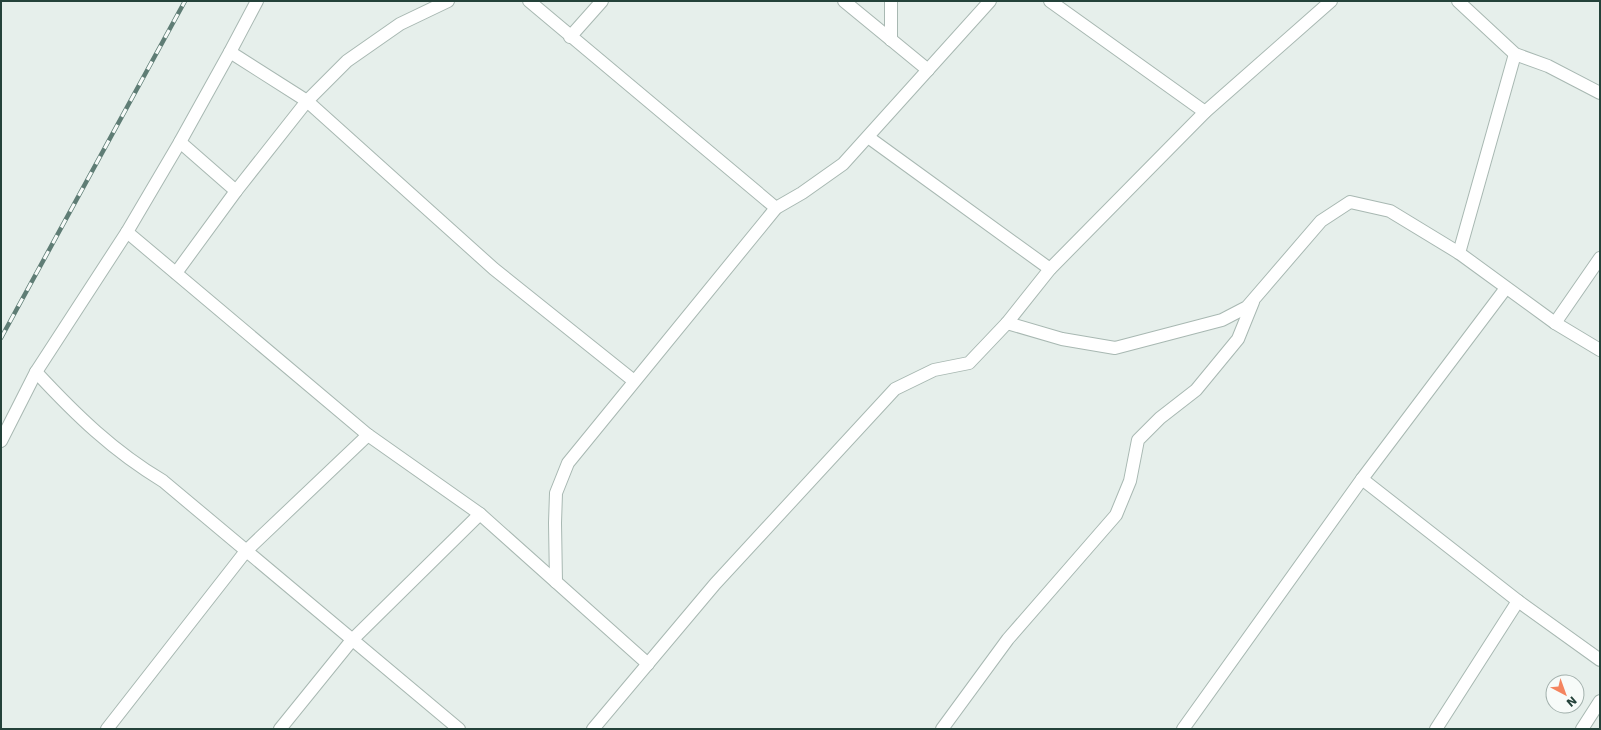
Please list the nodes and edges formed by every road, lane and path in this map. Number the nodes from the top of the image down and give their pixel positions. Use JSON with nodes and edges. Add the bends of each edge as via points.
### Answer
{"nodes":[{"id":1,"x":256,"y":1,"type":"edge"},
{"id":2,"x":448,"y":1,"type":"edge"},
{"id":3,"x":529,"y":1,"type":"edge"},
{"id":4,"x":602,"y":1,"type":"edge"},
{"id":5,"x":844,"y":1,"type":"edge"},
{"id":6,"x":891,"y":1,"type":"edge"},
{"id":7,"x":990,"y":1,"type":"edge"},
{"id":8,"x":1050,"y":1,"type":"edge"},
{"id":9,"x":1332,"y":1,"type":"edge"},
{"id":10,"x":1458,"y":1,"type":"edge"},
{"id":11,"x":570,"y":37,"type":"junction"},
{"id":12,"x":891,"y":40,"type":"junction"},
{"id":13,"x":230,"y":52,"type":"junction"},
{"id":14,"x":1515,"y":54,"type":"junction"},
{"id":15,"x":928,"y":70,"type":"junction"},
{"id":16,"x":1600,"y":93,"type":"edge"},
{"id":17,"x":308,"y":101,"type":"junction"},
{"id":18,"x":1205,"y":112,"type":"junction"},
{"id":19,"x":868,"y":137,"type":"junction"},
{"id":20,"x":180,"y":142,"type":"junction"},
{"id":21,"x":236,"y":191,"type":"junction"},
{"id":22,"x":776,"y":208,"type":"junction"},
{"id":23,"x":126,"y":232,"type":"junction"},
{"id":24,"x":1459,"y":253,"type":"junction"},
{"id":25,"x":1600,"y":258,"type":"edge"},
{"id":26,"x":1050,"y":269,"type":"junction"},
{"id":27,"x":176,"y":273,"type":"junction"},
{"id":28,"x":1506,"y":288,"type":"junction"},
{"id":29,"x":1254,"y":299,"type":"junction"},
{"id":30,"x":1007,"y":323,"type":"junction"},
{"id":31,"x":1556,"y":323,"type":"junction"},
{"id":32,"x":1600,"y":350,"type":"edge"},
{"id":33,"x":36,"y":372,"type":"junction"},
{"id":34,"x":634,"y":381,"type":"junction"},
{"id":35,"x":368,"y":435,"type":"junction"},
{"id":36,"x":1,"y":441,"type":"edge"},
{"id":37,"x":1362,"y":479,"type":"junction"},
{"id":38,"x":480,"y":514,"type":"junction"},
{"id":39,"x":246,"y":551,"type":"junction"},
{"id":40,"x":556,"y":582,"type":"junction"},
{"id":41,"x":1518,"y":601,"type":"junction"},
{"id":42,"x":352,"y":640,"type":"junction"},
{"id":43,"x":1600,"y":660,"type":"edge"},
{"id":44,"x":648,"y":664,"type":"junction"},
{"id":45,"x":1600,"y":701,"type":"edge"},
{"id":46,"x":107,"y":729,"type":"edge"},
{"id":47,"x":280,"y":729,"type":"edge"},
{"id":48,"x":459,"y":729,"type":"edge"},
{"id":49,"x":592,"y":729,"type":"edge"},
{"id":50,"x":942,"y":729,"type":"edge"},
{"id":51,"x":1183,"y":729,"type":"edge"},
{"id":52,"x":1436,"y":729,"type":"edge"},
{"id":53,"x":1582,"y":729,"type":"edge"}],
"edges":[{"from":1,"to":13,"type":"street"},
{"from":2,"to":17,"type":"street","via":[[400,24],[347,61]]},
{"from":3,"to":11,"type":"street"},
{"from":4,"to":11,"type":"street"},
{"from":5,"to":12,"type":"street"},
{"from":6,"to":12,"type":"street"},
{"from":7,"to":15,"type":"street"},
{"from":8,"to":18,"type":"street"},
{"from":9,"to":18,"type":"street"},
{"from":10,"to":14,"type":"street"},
{"from":11,"to":22,"type":"street"},
{"from":12,"to":15,"type":"street"},
{"from":13,"to":17,"type":"street"},
{"from":13,"to":20,"type":"street"},
{"from":14,"to":16,"type":"street","via":[[1548,66]]},
{"from":14,"to":24,"type":"street"},
{"from":15,"to":19,"type":"street"},
{"from":17,"to":21,"type":"street"},
{"from":17,"to":34,"type":"street","via":[[494,269]]},
{"from":18,"to":26,"type":"street"},
{"from":19,"to":22,"type":"street","via":[[843,164]]},
{"from":19,"to":26,"type":"street"},
{"from":20,"to":21,"type":"street"},
{"from":20,"to":23,"type":"street"},
{"from":21,"to":27,"type":"street"},
{"from":22,"to":34,"type":"street"},
{"from":23,"to":27,"type":"street"},
{"from":23,"to":33,"type":"street"},
{"from":24,"to":28,"type":"street"},
{"from":24,"to":29,"type":"street","via":[[1390,211],[1350,202],[1321,221]]},
{"from":25,"to":31,"type":"street"},
{"from":26,"to":30,"type":"street"},
{"from":27,"to":35,"type":"street"},
{"from":28,"to":31,"type":"street"},
{"from":28,"to":37,"type":"street"},
{"from":29,"to":30,"type":"street","via":[[1247,307],[1222,320],[1115,348],[1062,339]]},
{"from":29,"to":50,"type":"street","via":[[1238,339],[1206,378],[1196,390],[1160,418],[1138,440],[1130,481],[1116,515],[1008,639]]},
{"from":30,"to":44,"type":"street","via":[[969,363],[934,370],[895,389],[715,584]]},
{"from":31,"to":32,"type":"street"},
{"from":33,"to":36,"type":"street"},
{"from":33,"to":39,"type":"street","via":[[107,442],[136,465],[163,481]]},
{"from":34,"to":40,"type":"street","via":[[568,463],[556,493]]},
{"from":35,"to":38,"type":"street"},
{"from":35,"to":39,"type":"street"},
{"from":37,"to":41,"type":"street"},
{"from":37,"to":51,"type":"street"},
{"from":38,"to":40,"type":"street"},
{"from":38,"to":42,"type":"street"},
{"from":39,"to":42,"type":"street"},
{"from":39,"to":46,"type":"street"},
{"from":40,"to":44,"type":"street"},
{"from":41,"to":43,"type":"street"},
{"from":41,"to":52,"type":"street"},
{"from":42,"to":47,"type":"street"},
{"from":42,"to":48,"type":"street"},
{"from":44,"to":49,"type":"street"},
{"from":45,"to":53,"type":"street"}]}
